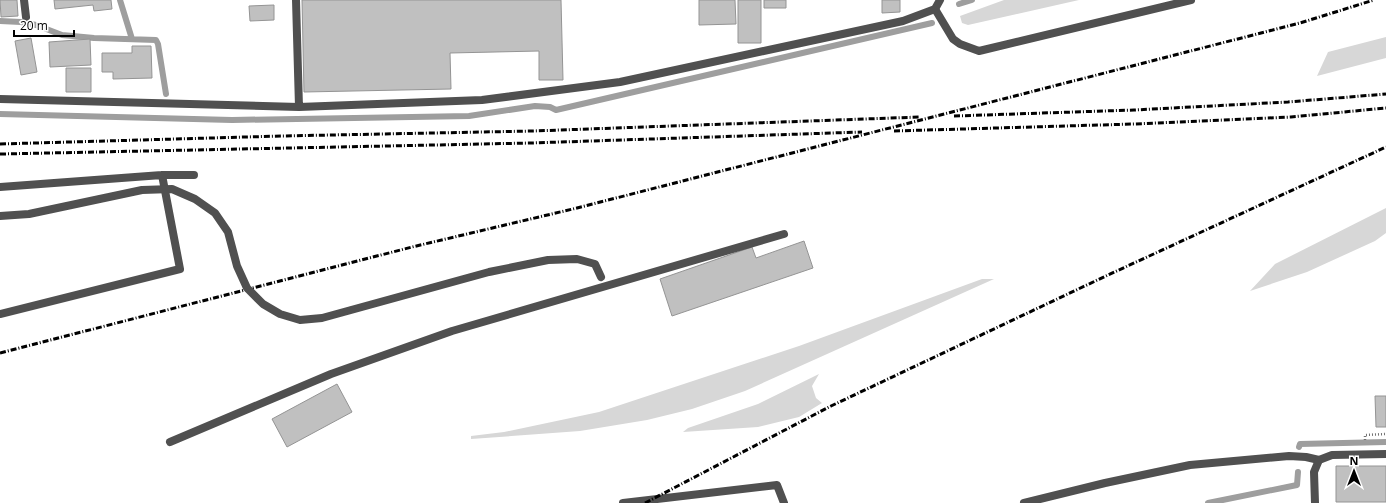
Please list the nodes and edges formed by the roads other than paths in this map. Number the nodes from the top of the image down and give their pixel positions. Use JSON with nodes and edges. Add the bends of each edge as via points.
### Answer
{"nodes":[{"id":1,"x":24,"y":0,"type":"edge"},
{"id":2,"x":296,"y":0,"type":"edge"},
{"id":3,"x":940,"y":0,"type":"edge"},
{"id":4,"x":1191,"y":0,"type":"edge"},
{"id":5,"x":935,"y":9,"type":"junction"},
{"id":6,"x":26,"y":18,"type":"dead end"},
{"id":7,"x":0,"y":99,"type":"edge"},
{"id":8,"x":299,"y":107,"type":"junction"},
{"id":9,"x":162,"y":175,"type":"junction"},
{"id":10,"x":194,"y":175,"type":"dead end"},
{"id":11,"x":0,"y":187,"type":"edge"},
{"id":12,"x":0,"y":216,"type":"edge"},
{"id":13,"x":784,"y":234,"type":"dead end"},
{"id":14,"x":604,"y":286,"type":"junction"},
{"id":15,"x":0,"y":314,"type":"edge"},
{"id":16,"x":170,"y":442,"type":"dead end"},
{"id":17,"x":1386,"y":454,"type":"edge"},
{"id":18,"x":1319,"y":460,"type":"junction"},
{"id":19,"x":623,"y":503,"type":"edge"},
{"id":20,"x":784,"y":503,"type":"edge"},
{"id":21,"x":1024,"y":503,"type":"edge"},
{"id":22,"x":1315,"y":503,"type":"edge"}],
"edges":[{"from":1,"to":6,"type":"street"},
{"from":2,"to":8,"type":"street"},
{"from":3,"to":5,"type":"street"},
{"from":4,"to":5,"type":"street","via":[[979,51],[953,39]]},
{"from":5,"to":8,"type":"street","via":[[903,22],[620,82],[482,100]]},
{"from":7,"to":8,"type":"street"},
{"from":9,"to":10,"type":"street"},
{"from":9,"to":11,"type":"street"},
{"from":9,"to":15,"type":"street","via":[[180,270]]},
{"from":12,"to":14,"type":"street","bridge":true,"via":[[29,214],[142,190],[172,189],[195,199],[215,213],[228,232],[237,266],[247,288],[274,311],[300,320],[322,318],[489,272],[548,260],[577,260],[595,264]]},
{"from":13,"to":14,"type":"street"},
{"from":14,"to":16,"type":"street","via":[[452,331],[331,374]]},
{"from":17,"to":18,"type":"street","via":[[1332,455]]},
{"from":18,"to":21,"type":"street","via":[[1289,456],[1190,465]]},
{"from":18,"to":22,"type":"street","via":[[1314,472]]},
{"from":19,"to":20,"type":"street","via":[[777,485]]}]}
